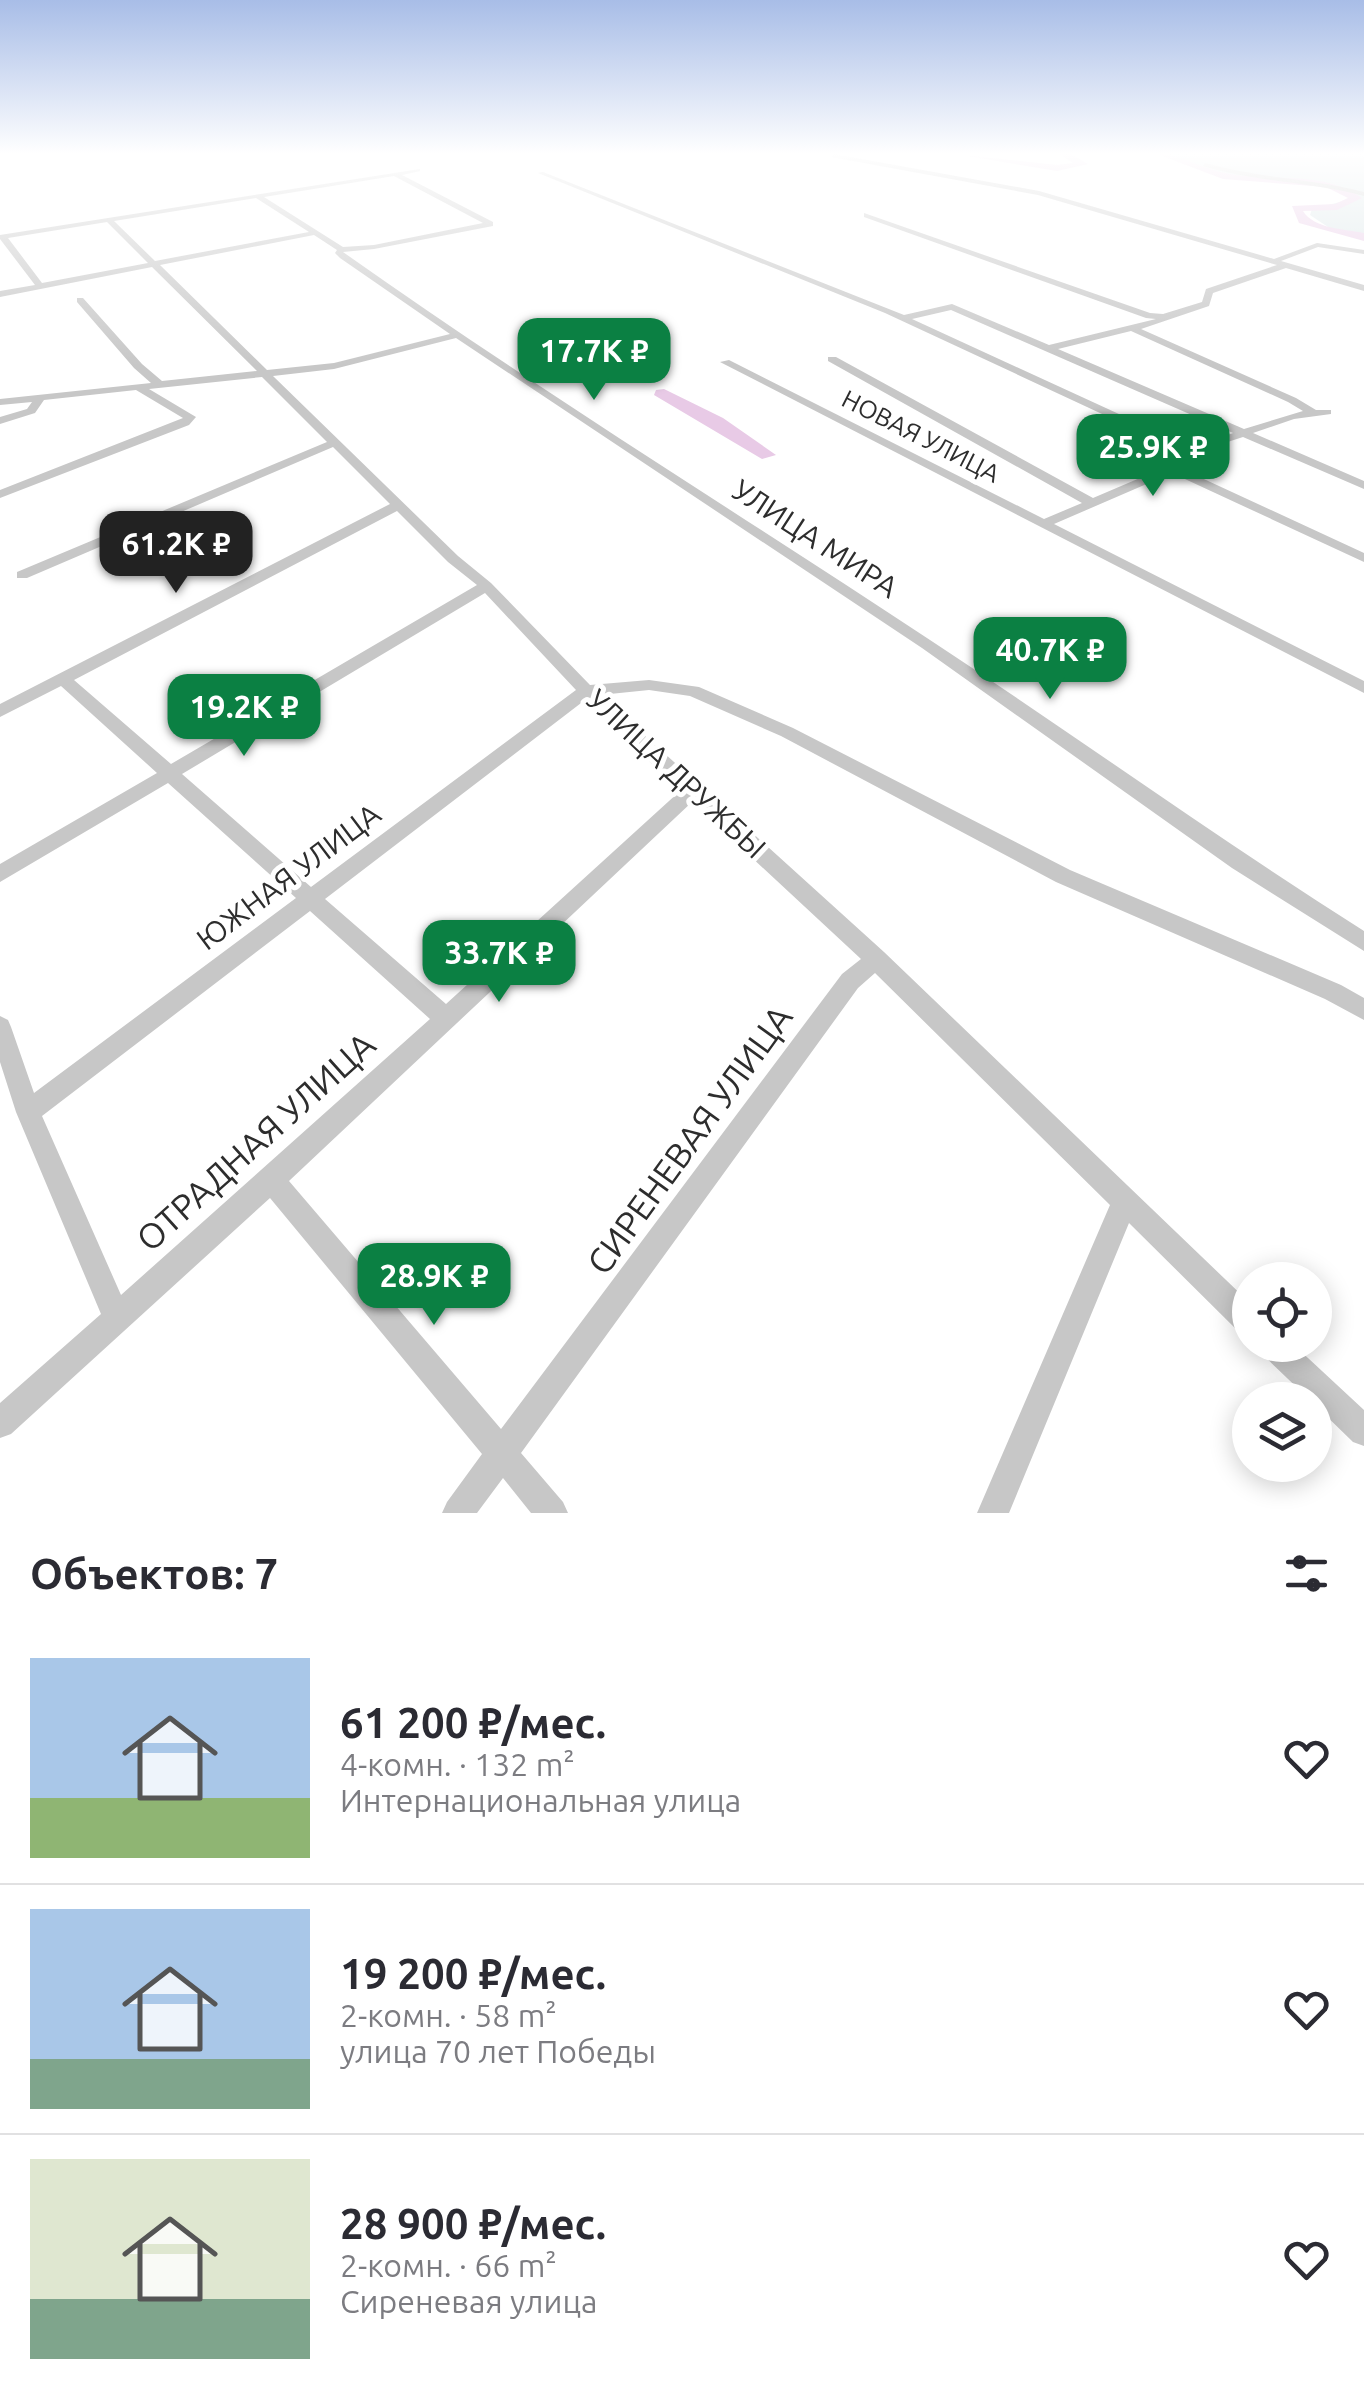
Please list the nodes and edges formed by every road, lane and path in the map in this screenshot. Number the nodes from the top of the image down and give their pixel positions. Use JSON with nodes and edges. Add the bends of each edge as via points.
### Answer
{"nodes":[{"id":1,"x":79,"y":225,"type":"edge"},
{"id":2,"x":113,"y":225,"type":"edge"},
{"id":3,"x":301,"y":225,"type":"edge"},
{"id":4,"x":487,"y":225,"type":"edge"},
{"id":5,"x":671,"y":225,"type":"edge"},
{"id":6,"x":897,"y":225,"type":"edge"},
{"id":7,"x":1149,"y":225,"type":"edge"},
{"id":8,"x":313,"y":233,"type":"junction"},
{"id":9,"x":1,"y":237,"type":"edge"},
{"id":10,"x":341,"y":249,"type":"junction"},
{"id":11,"x":1364,"y":252,"type":"edge"},
{"id":12,"x":1281,"y":262,"type":"junction"},
{"id":13,"x":154,"y":264,"type":"junction"},
{"id":14,"x":40,"y":286,"type":"junction"},
{"id":15,"x":1364,"y":288,"type":"edge"},
{"id":16,"x":0,"y":294,"type":"edge"},
{"id":17,"x":80,"y":300,"type":"dead end"},
{"id":18,"x":1164,"y":317,"type":"junction"},
{"id":19,"x":903,"y":318,"type":"junction"},
{"id":20,"x":1132,"y":328,"type":"junction"},
{"id":21,"x":458,"y":335,"type":"junction"},
{"id":22,"x":1050,"y":348,"type":"junction"},
{"id":23,"x":832,"y":358,"type":"dead end"},
{"id":24,"x":725,"y":362,"type":"dead end"},
{"id":25,"x":268,"y":374,"type":"junction"},
{"id":26,"x":162,"y":386,"type":"junction"},
{"id":27,"x":138,"y":388,"type":"junction"},
{"id":28,"x":40,"y":398,"type":"junction"},
{"id":29,"x":0,"y":402,"type":"edge"},
{"id":30,"x":1327,"y":412,"type":"dead end"},
{"id":31,"x":1313,"y":413,"type":"junction"},
{"id":32,"x":0,"y":421,"type":"edge"},
{"id":33,"x":1246,"y":435,"type":"junction"},
{"id":34,"x":336,"y":442,"type":"junction"},
{"id":35,"x":1192,"y":452,"type":"junction"},
{"id":36,"x":1172,"y":469,"type":"junction"},
{"id":37,"x":1364,"y":484,"type":"edge"},
{"id":38,"x":0,"y":494,"type":"edge"},
{"id":39,"x":1094,"y":504,"type":"junction"},
{"id":40,"x":399,"y":505,"type":"junction"},
{"id":41,"x":1046,"y":522,"type":"junction"},
{"id":42,"x":1364,"y":558,"type":"edge"},
{"id":43,"x":22,"y":574,"type":"dead end"},
{"id":44,"x":486,"y":586,"type":"junction"},
{"id":45,"x":63,"y":679,"type":"junction"},
{"id":46,"x":1364,"y":688,"type":"edge"},
{"id":47,"x":586,"y":691,"type":"junction"},
{"id":48,"x":0,"y":711,"type":"edge"},
{"id":49,"x":171,"y":775,"type":"junction"},
{"id":50,"x":692,"y":791,"type":"junction"},
{"id":51,"x":0,"y":874,"type":"edge"},
{"id":52,"x":310,"y":898,"type":"junction"},
{"id":53,"x":1364,"y":942,"type":"edge"},
{"id":54,"x":876,"y":959,"type":"junction"},
{"id":55,"x":1364,"y":1010,"type":"edge"},
{"id":56,"x":446,"y":1019,"type":"junction"},
{"id":57,"x":0,"y":1027,"type":"edge"},
{"id":58,"x":28,"y":1112,"type":"junction"},
{"id":59,"x":270,"y":1180,"type":"junction"},
{"id":60,"x":1124,"y":1203,"type":"junction"},
{"id":61,"x":1232,"y":1306,"type":"edge"},
{"id":62,"x":117,"y":1318,"type":"junction"},
{"id":63,"x":1292,"y":1362,"type":"edge"},
{"id":64,"x":0,"y":1423,"type":"edge"},
{"id":65,"x":1364,"y":1431,"type":"edge"},
{"id":66,"x":503,"y":1454,"type":"junction"},
{"id":67,"x":458,"y":1513,"type":"edge"},
{"id":68,"x":552,"y":1513,"type":"edge"},
{"id":69,"x":993,"y":1513,"type":"edge"}],
"edges":[{"from":1,"to":9,"type":"street"},
{"from":2,"to":13,"type":"street","name":"УЛИЦА ДРУЖБЫ"},
{"from":3,"to":8,"type":"street","name":"УЛИЦА МИРА"},
{"from":4,"to":10,"type":"street"},
{"from":5,"to":19,"type":"street"},
{"from":6,"to":18,"type":"street","via":[[1121,309]]},
{"from":7,"to":12,"type":"street"},
{"from":8,"to":10,"type":"street","name":"УЛИЦА МИРА"},
{"from":8,"to":13,"type":"street"},
{"from":9,"to":14,"type":"street"},
{"from":10,"to":21,"type":"street","name":"УЛИЦА МИРА"},
{"from":11,"to":12,"type":"street","via":[[1317,246]]},
{"from":12,"to":15,"type":"street"},
{"from":12,"to":18,"type":"street","via":[[1208,291],[1206,304]]},
{"from":13,"to":14,"type":"street"},
{"from":13,"to":25,"type":"street","name":"УЛИЦА ДРУЖБЫ"},
{"from":14,"to":16,"type":"street"},
{"from":17,"to":26,"type":"street"},
{"from":18,"to":20,"type":"street"},
{"from":19,"to":22,"type":"street","via":[[950,306]]},
{"from":19,"to":35,"type":"street"},
{"from":20,"to":22,"type":"street"},
{"from":20,"to":31,"type":"street"},
{"from":21,"to":25,"type":"street","via":[[334,366]]},
{"from":21,"to":53,"type":"street","name":"УЛИЦА МИРА"},
{"from":22,"to":33,"type":"street"},
{"from":23,"to":39,"type":"street"},
{"from":24,"to":41,"type":"street","name":"НОВАЯ УЛИЦА"},
{"from":25,"to":26,"type":"street"},
{"from":25,"to":34,"type":"street","name":"УЛИЦА ДРУЖБЫ"},
{"from":26,"to":27,"type":"street"},
{"from":27,"to":28,"type":"street"},
{"from":27,"to":38,"type":"street","via":[[190,417]]},
{"from":28,"to":29,"type":"street"},
{"from":28,"to":32,"type":"street","via":[[31,411]]},
{"from":30,"to":31,"type":"street"},
{"from":31,"to":33,"type":"street"},
{"from":33,"to":35,"type":"street"},
{"from":33,"to":37,"type":"street"},
{"from":34,"to":40,"type":"street","name":"УЛИЦА ДРУЖБЫ"},
{"from":34,"to":43,"type":"street"},
{"from":35,"to":36,"type":"street"},
{"from":36,"to":39,"type":"street"},
{"from":36,"to":42,"type":"street"},
{"from":39,"to":41,"type":"street"},
{"from":40,"to":44,"type":"street","name":"УЛИЦА ДРУЖБЫ"},
{"from":40,"to":45,"type":"street"},
{"from":41,"to":46,"type":"street","name":"НОВАЯ УЛИЦА"},
{"from":44,"to":47,"type":"street","name":"УЛИЦА ДРУЖБЫ"},
{"from":44,"to":49,"type":"street"},
{"from":45,"to":48,"type":"street"},
{"from":45,"to":49,"type":"street"},
{"from":47,"to":50,"type":"street","name":"УЛИЦА ДРУЖБЫ"},
{"from":47,"to":52,"type":"street","name":"ЮЖНАЯ УЛИЦА"},
{"from":47,"to":55,"type":"street","via":[[649,685],[693,691],[1063,876]]},
{"from":49,"to":51,"type":"street"},
{"from":49,"to":52,"type":"street"},
{"from":50,"to":54,"type":"street","name":"УЛИЦА ДРУЖБЫ"},
{"from":50,"to":56,"type":"street","name":"ОТРАДНАЯ УЛИЦА"},
{"from":52,"to":56,"type":"street"},
{"from":52,"to":58,"type":"street","name":"ЮЖНАЯ УЛИЦА"},
{"from":54,"to":60,"type":"street","name":"УЛИЦА ДРУЖБЫ"},
{"from":54,"to":66,"type":"street","name":"СИРЕНЕВАЯ УЛИЦА","via":[[850,980]]},
{"from":56,"to":59,"type":"street","name":"ОТРАДНАЯ УЛИЦА"},
{"from":57,"to":58,"type":"street"},
{"from":58,"to":62,"type":"street"},
{"from":59,"to":62,"type":"street","name":"ОТРАДНАЯ УЛИЦА"},
{"from":59,"to":66,"type":"street"},
{"from":60,"to":61,"type":"street","name":"УЛИЦА ДРУЖБЫ"},
{"from":60,"to":69,"type":"street"},
{"from":62,"to":64,"type":"street","name":"ОТРАДНАЯ УЛИЦА"},
{"from":63,"to":65,"type":"street"},
{"from":66,"to":67,"type":"street","name":"СИРЕНЕВАЯ УЛИЦА"},
{"from":66,"to":68,"type":"street"}]}
